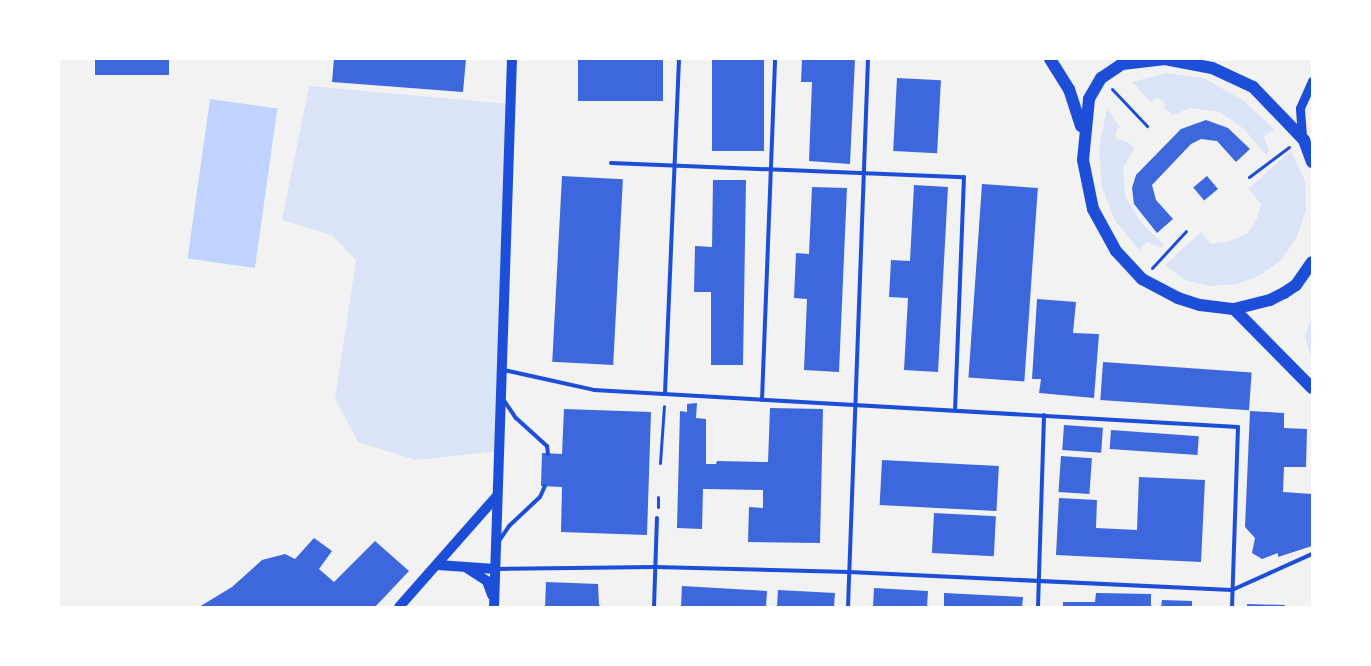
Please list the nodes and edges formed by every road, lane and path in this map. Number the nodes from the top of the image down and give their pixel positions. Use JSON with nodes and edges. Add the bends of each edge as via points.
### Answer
{"nodes":[{"id":1,"x":512,"y":59,"type":"edge"},
{"id":2,"x":680,"y":59,"type":"edge"},
{"id":3,"x":775,"y":59,"type":"edge"},
{"id":4,"x":868,"y":59,"type":"edge"},
{"id":5,"x":1050,"y":59,"type":"edge"},
{"id":6,"x":1164,"y":59,"type":"edge"},
{"id":7,"x":1102,"y":78,"type":"junction"},
{"id":8,"x":1312,"y":81,"type":"edge"},
{"id":9,"x":1147,"y":126,"type":"dead end"},
{"id":10,"x":1302,"y":137,"type":"junction"},
{"id":11,"x":1084,"y":138,"type":"junction"},
{"id":12,"x":1312,"y":162,"type":"edge"},
{"id":13,"x":611,"y":163,"type":"dead end"},
{"id":14,"x":676,"y":166,"type":"junction"},
{"id":15,"x":771,"y":170,"type":"junction"},
{"id":16,"x":865,"y":174,"type":"junction"},
{"id":17,"x":1249,"y":177,"type":"dead end"},
{"id":18,"x":1186,"y":231,"type":"dead end"},
{"id":19,"x":1312,"y":262,"type":"edge"},
{"id":20,"x":1142,"y":279,"type":"junction"},
{"id":21,"x":1234,"y":309,"type":"junction"},
{"id":22,"x":500,"y":369,"type":"junction"},
{"id":23,"x":1312,"y":388,"type":"edge"},
{"id":24,"x":665,"y":393,"type":"junction"},
{"id":25,"x":500,"y":394,"type":"junction"},
{"id":26,"x":762,"y":400,"type":"junction"},
{"id":27,"x":856,"y":404,"type":"junction"},
{"id":28,"x":955,"y":410,"type":"junction"},
{"id":29,"x":1044,"y":415,"type":"junction"},
{"id":30,"x":548,"y":454,"type":"dead end"},
{"id":31,"x":660,"y":464,"type":"dead end"},
{"id":32,"x":545,"y":486,"type":"dead end"},
{"id":33,"x":497,"y":496,"type":"junction"},
{"id":34,"x":657,"y":518,"type":"dead end"},
{"id":35,"x":496,"y":547,"type":"junction"},
{"id":36,"x":1312,"y":554,"type":"edge"},
{"id":37,"x":438,"y":565,"type":"junction"},
{"id":38,"x":464,"y":567,"type":"junction"},
{"id":39,"x":655,"y":567,"type":"junction"},
{"id":40,"x":495,"y":569,"type":"junction"},
{"id":41,"x":849,"y":572,"type":"junction"},
{"id":42,"x":1040,"y":580,"type":"junction"},
{"id":43,"x":1232,"y":590,"type":"junction"},
{"id":44,"x":494,"y":604,"type":"edge"},
{"id":45,"x":399,"y":607,"type":"edge"},
{"id":46,"x":654,"y":607,"type":"edge"},
{"id":47,"x":848,"y":607,"type":"edge"},
{"id":48,"x":1038,"y":607,"type":"edge"},
{"id":49,"x":1232,"y":607,"type":"edge"}],
"edges":[{"from":1,"to":22,"type":"main road"},
{"from":2,"to":14,"type":"lane"},
{"from":3,"to":15,"type":"lane"},
{"from":4,"to":16,"type":"lane"},
{"from":5,"to":11,"type":"main road","via":[[1069,89]]},
{"from":6,"to":7,"type":"main road","via":[[1122,64]]},
{"from":6,"to":10,"type":"main road","via":[[1212,68],[1253,87]]},
{"from":7,"to":9,"type":"path"},
{"from":7,"to":11,"type":"main road","via":[[1089,98]]},
{"from":8,"to":10,"type":"street","via":[[1300,108]]},
{"from":10,"to":12,"type":"main road"},
{"from":10,"to":17,"type":"path"},
{"from":11,"to":20,"type":"main road","via":[[1086,183],[1093,209],[1116,251]]},
{"from":13,"to":14,"type":"lane"},
{"from":14,"to":15,"type":"lane"},
{"from":14,"to":24,"type":"lane"},
{"from":15,"to":16,"type":"lane"},
{"from":15,"to":26,"type":"lane"},
{"from":16,"to":27,"type":"lane"},
{"from":16,"to":28,"type":"lane","via":[[964,177]]},
{"from":18,"to":20,"type":"path"},
{"from":19,"to":21,"type":"main road","via":[[1296,285],[1270,300]]},
{"from":20,"to":21,"type":"main road","via":[[1185,300]]},
{"from":21,"to":23,"type":"main road"},
{"from":22,"to":24,"type":"lane","via":[[594,390]]},
{"from":22,"to":25,"type":"main road"},
{"from":24,"to":26,"type":"lane"},
{"from":24,"to":31,"type":"path"},
{"from":25,"to":30,"type":"lane","via":[[516,418],[547,446]]},
{"from":25,"to":33,"type":"main road"},
{"from":26,"to":27,"type":"lane"},
{"from":27,"to":28,"type":"lane"},
{"from":27,"to":41,"type":"lane"},
{"from":28,"to":29,"type":"lane"},
{"from":29,"to":42,"type":"lane"},
{"from":29,"to":43,"type":"lane","via":[[1238,427]]},
{"from":32,"to":35,"type":"lane","via":[[544,493],[510,526]]},
{"from":33,"to":35,"type":"main road"},
{"from":33,"to":37,"type":"main road"},
{"from":34,"to":39,"type":"lane"},
{"from":35,"to":40,"type":"main road"},
{"from":36,"to":43,"type":"lane"},
{"from":37,"to":38,"type":"main road"},
{"from":37,"to":45,"type":"main road"},
{"from":38,"to":40,"type":"main road"},
{"from":38,"to":44,"type":"main road","via":[[487,581]]},
{"from":39,"to":40,"type":"lane"},
{"from":39,"to":41,"type":"lane"},
{"from":39,"to":46,"type":"lane"},
{"from":40,"to":44,"type":"main road"},
{"from":41,"to":42,"type":"lane"},
{"from":41,"to":47,"type":"lane"},
{"from":42,"to":43,"type":"lane"},
{"from":42,"to":48,"type":"lane"},
{"from":43,"to":49,"type":"lane"}]}
